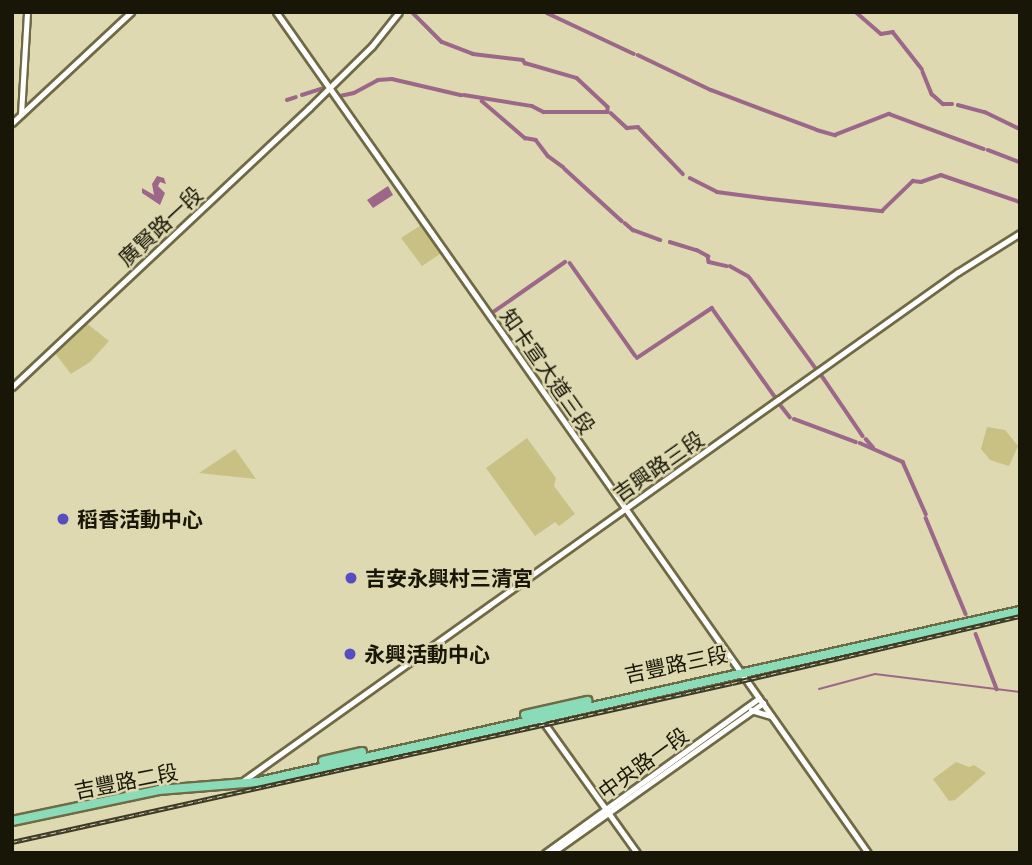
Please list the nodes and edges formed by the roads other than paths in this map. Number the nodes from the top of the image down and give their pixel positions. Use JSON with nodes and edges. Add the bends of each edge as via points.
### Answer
{"nodes":[{"id":1,"x":27,"y":12,"type":"edge"},
{"id":2,"x":131,"y":12,"type":"edge"},
{"id":3,"x":276,"y":12,"type":"edge"},
{"id":4,"x":399,"y":12,"type":"edge"},
{"id":5,"x":328,"y":88,"type":"junction"},
{"id":6,"x":20,"y":115,"type":"junction"},
{"id":7,"x":12,"y":123,"type":"edge"},
{"id":8,"x":1020,"y":233,"type":"edge"},
{"id":9,"x":12,"y":387,"type":"edge"},
{"id":10,"x":626,"y":508,"type":"junction"},
{"id":11,"x":1020,"y":609,"type":"edge"},
{"id":12,"x":741,"y":671,"type":"junction"},
{"id":13,"x":751,"y":687,"type":"junction"},
{"id":14,"x":761,"y":701,"type":"junction"},
{"id":15,"x":750,"y":708,"type":"junction"},
{"id":16,"x":539,"y":715,"type":"junction"},
{"id":17,"x":771,"y":716,"type":"junction"},
{"id":18,"x":340,"y":760,"type":"joint"},
{"id":19,"x":243,"y":783,"type":"junction"},
{"id":20,"x":607,"y":812,"type":"junction"},
{"id":21,"x":12,"y":821,"type":"edge"},
{"id":22,"x":545,"y":853,"type":"edge"},
{"id":23,"x":552,"y":853,"type":"edge"},
{"id":24,"x":637,"y":853,"type":"edge"},
{"id":25,"x":868,"y":853,"type":"edge"}],
"edges":[{"from":1,"to":6,"type":"street"},
{"from":2,"to":6,"type":"street"},
{"from":3,"to":5,"type":"street","name":"知卡宣大道三段"},
{"from":4,"to":5,"type":"street","name":"廣賢路一段"},
{"from":5,"to":9,"type":"street","name":"廣賢路一段"},
{"from":5,"to":10,"type":"street","name":"知卡宣大道三段"},
{"from":6,"to":7,"type":"street"},
{"from":8,"to":10,"type":"street","name":"吉興路三段","via":[[958,272]]},
{"from":10,"to":12,"type":"street","name":"知卡宣大道三段"},
{"from":10,"to":19,"type":"street","name":"吉興路三段"},
{"from":11,"to":12,"type":"main road","name":"吉豐路三段"},
{"from":12,"to":13,"type":"street","name":"知卡宣大道三段"},
{"from":12,"to":16,"type":"main road","name":"吉豐路三段"},
{"from":13,"to":14,"type":"street","name":"知卡宣大道三段"},
{"from":13,"to":15,"type":"street"},
{"from":14,"to":15,"type":"street","name":"中央路一段"},
{"from":14,"to":17,"type":"street","name":"知卡宣大道三段"},
{"from":15,"to":17,"type":"street"},
{"from":15,"to":20,"type":"street","name":"中央路一段"},
{"from":16,"to":18,"type":"main road","name":"吉豐路三段"},
{"from":16,"to":20,"type":"street"},
{"from":17,"to":25,"type":"street","name":"知卡宣大道三段"},
{"from":18,"to":19,"type":"main road","name":"吉豐路二段"},
{"from":19,"to":21,"type":"main road","name":"吉豐路二段","via":[[159,790]]},
{"from":20,"to":22,"type":"street","name":"中央路一段"},
{"from":20,"to":23,"type":"street","name":"中央路一段"},
{"from":20,"to":24,"type":"street"}]}
